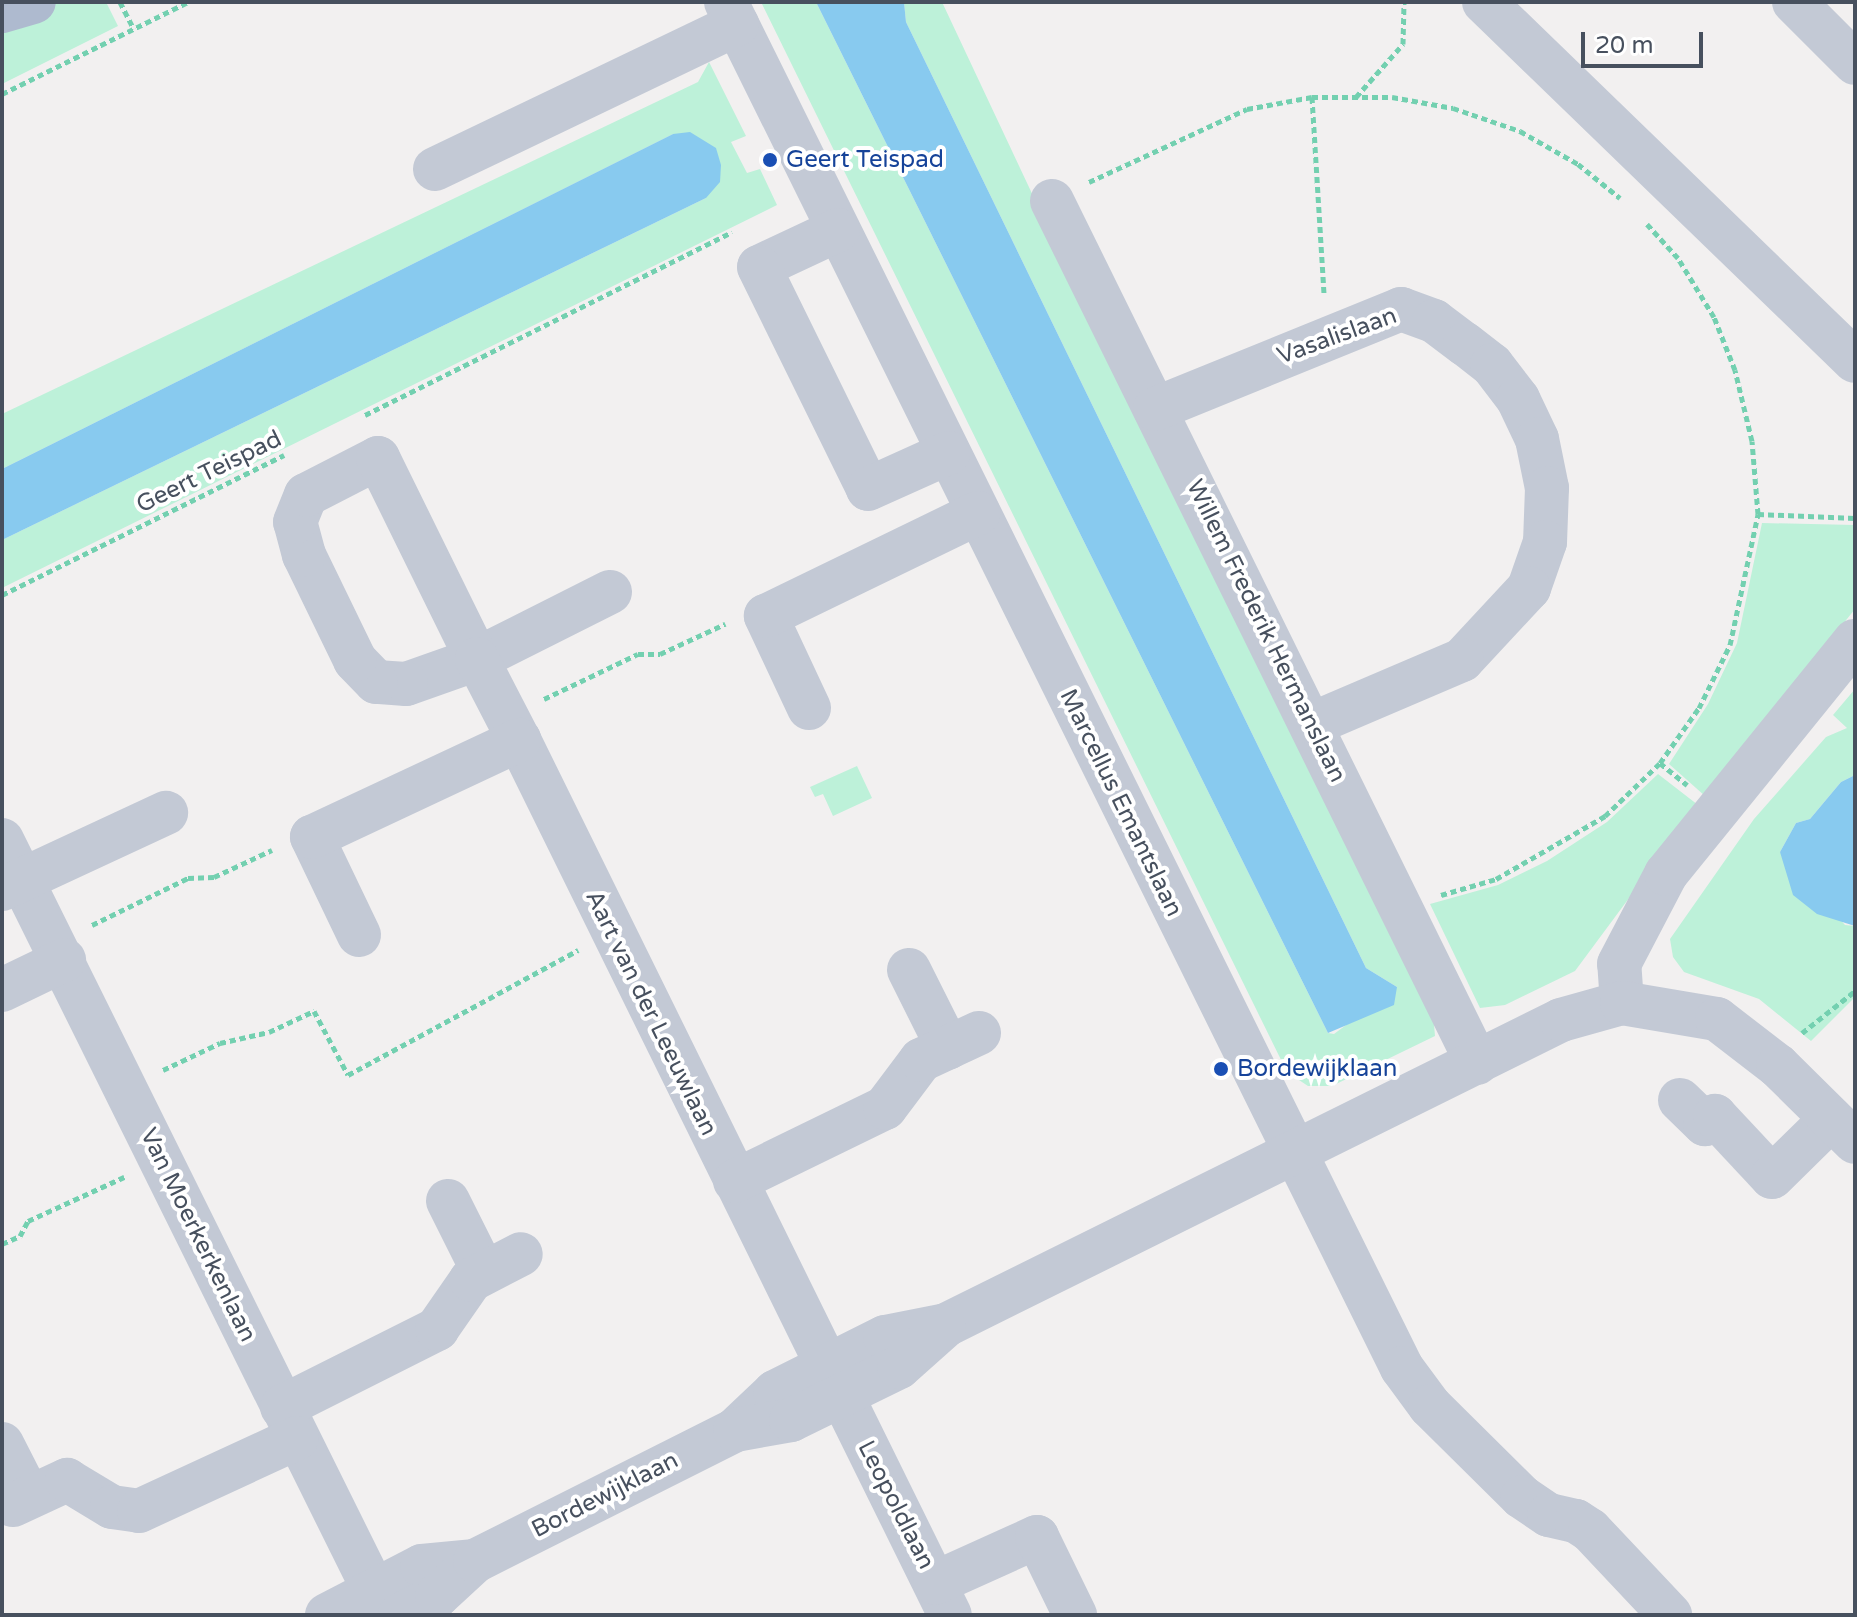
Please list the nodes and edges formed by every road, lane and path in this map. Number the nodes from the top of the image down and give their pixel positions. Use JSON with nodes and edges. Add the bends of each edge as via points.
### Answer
{"nodes":[{"id":1,"x":34,"y":2,"type":"edge"},
{"id":2,"x":120,"y":2,"type":"edge"},
{"id":3,"x":188,"y":2,"type":"edge"},
{"id":4,"x":1404,"y":2,"type":"edge"},
{"id":5,"x":1484,"y":2,"type":"edge"},
{"id":6,"x":1794,"y":2,"type":"edge"},
{"id":7,"x":2,"y":11,"type":"edge"},
{"id":8,"x":732,"y":13,"type":"edge"},
{"id":9,"x":134,"y":29,"type":"junction"},
{"id":10,"x":1855,"y":63,"type":"edge"},
{"id":11,"x":2,"y":94,"type":"edge"},
{"id":12,"x":1312,"y":97,"type":"dead end"},
{"id":13,"x":1355,"y":97,"type":"dead end"},
{"id":14,"x":435,"y":169,"type":"dead end"},
{"id":15,"x":1052,"y":201,"type":"dead end"},
{"id":16,"x":734,"y":230,"type":"dead end"},
{"id":17,"x":838,"y":230,"type":"junction"},
{"id":18,"x":1847,"y":336,"type":"edge"},
{"id":19,"x":1327,"y":337,"type":"junction"},
{"id":20,"x":1155,"y":409,"type":"junction"},
{"id":21,"x":357,"y":419,"type":"dead end"},
{"id":22,"x":948,"y":453,"type":"junction"},
{"id":23,"x":286,"y":454,"type":"dead end"},
{"id":24,"x":978,"y":513,"type":"junction"},
{"id":25,"x":1758,"y":514,"type":"dead end"},
{"id":26,"x":1855,"y":518,"type":"edge"},
{"id":27,"x":610,"y":592,"type":"dead end"},
{"id":28,"x":2,"y":595,"type":"edge"},
{"id":29,"x":766,"y":616,"type":"junction"},
{"id":30,"x":1855,"y":641,"type":"edge"},
{"id":31,"x":477,"y":659,"type":"junction"},
{"id":32,"x":807,"y":709,"type":"dead end"},
{"id":33,"x":1314,"y":723,"type":"junction"},
{"id":34,"x":513,"y":729,"type":"junction"},
{"id":35,"x":166,"y":813,"type":"dead end"},
{"id":36,"x":312,"y":837,"type":"junction"},
{"id":37,"x":2,"y":840,"type":"edge"},
{"id":38,"x":12,"y":885,"type":"edge"},
{"id":39,"x":612,"y":932,"type":"junction"},
{"id":40,"x":354,"y":937,"type":"dead end"},
{"id":41,"x":59,"y":952,"type":"junction"},
{"id":42,"x":909,"y":970,"type":"dead end"},
{"id":43,"x":2,"y":990,"type":"edge"},
{"id":44,"x":1855,"y":991,"type":"edge"},
{"id":45,"x":1622,"y":1003,"type":"junction"},
{"id":46,"x":1477,"y":1063,"type":"junction"},
{"id":47,"x":1778,"y":1066,"type":"junction"},
{"id":48,"x":126,"y":1087,"type":"junction"},
{"id":49,"x":1680,"y":1100,"type":"dead end"},
{"id":50,"x":1843,"y":1130,"type":"edge"},
{"id":51,"x":1293,"y":1153,"type":"junction"},
{"id":52,"x":161,"y":1160,"type":"junction"},
{"id":53,"x":735,"y":1181,"type":"junction"},
{"id":54,"x":448,"y":1201,"type":"dead end"},
{"id":55,"x":2,"y":1244,"type":"edge"},
{"id":56,"x":833,"y":1381,"type":"junction"},
{"id":57,"x":290,"y":1423,"type":"junction"},
{"id":58,"x":2,"y":1444,"type":"edge"},
{"id":59,"x":942,"y":1599,"type":"edge"},
{"id":60,"x":386,"y":1607,"type":"edge"},
{"id":61,"x":1663,"y":1613,"type":"edge"},
{"id":62,"x":327,"y":1615,"type":"edge"},
{"id":63,"x":1075,"y":1615,"type":"edge"}],
"edges":[{"from":1,"to":7,"type":"main road"},
{"from":2,"to":9,"type":"path"},
{"from":3,"to":9,"type":"path"},
{"from":4,"to":13,"type":"path","via":[[1403,44]]},
{"from":5,"to":18,"type":"street"},
{"from":6,"to":10,"type":"street"},
{"from":8,"to":14,"type":"street"},
{"from":8,"to":17,"type":"street","name":"Marcellus Emantslaan"},
{"from":9,"to":11,"type":"path"},
{"from":12,"to":19,"type":"path"},
{"from":15,"to":20,"type":"street","name":"Willem Frederik Hermanslaan"},
{"from":16,"to":21,"type":"path"},
{"from":17,"to":22,"type":"street","name":"Marcellus Emantslaan"},
{"from":17,"to":22,"type":"street","via":[[759,267],[868,489]]},
{"from":19,"to":20,"type":"street","name":"Vasalislaan"},
{"from":19,"to":33,"type":"street","name":"Vasalislaan","via":[[1401,309],[1434,321],[1492,365],[1518,399],[1537,439],[1547,488],[1545,542],[1529,588],[1462,660]]},
{"from":20,"to":33,"type":"street","name":"Willem Frederik Hermanslaan"},
{"from":22,"to":24,"type":"street","name":"Marcellus Emantslaan"},
{"from":23,"to":28,"type":"path","name":"Geert Teispad"},
{"from":24,"to":29,"type":"street"},
{"from":24,"to":51,"type":"street","name":"Marcellus Emantslaan"},
{"from":25,"to":26,"type":"path"},
{"from":27,"to":31,"type":"street"},
{"from":29,"to":32,"type":"street"},
{"from":29,"to":34,"type":"path","via":[[722,625],[660,654],[638,654]]},
{"from":30,"to":45,"type":"street","via":[[1666,874],[1619,964]]},
{"from":31,"to":31,"type":"street","name":"Aart van der Leeuwlaan","via":[[378,458],[306,495],[295,522],[304,555],[355,660],[376,682],[406,684]]},
{"from":31,"to":34,"type":"street","name":"Aart van der Leeuwlaan"},
{"from":33,"to":46,"type":"street","name":"Willem Frederik Hermanslaan"},
{"from":34,"to":36,"type":"street"},
{"from":34,"to":39,"type":"street","name":"Aart van der Leeuwlaan"},
{"from":35,"to":38,"type":"street"},
{"from":36,"to":40,"type":"street"},
{"from":36,"to":41,"type":"path","via":[[214,877],[188,878]]},
{"from":37,"to":38,"type":"street","name":"Van Moerkerkenlaan"},
{"from":38,"to":41,"type":"street","name":"Van Moerkerkenlaan"},
{"from":39,"to":48,"type":"path","via":[[348,1075],[314,1011],[269,1032],[220,1043]]},
{"from":39,"to":53,"type":"street","name":"Aart van der Leeuwlaan"},
{"from":41,"to":43,"type":"street"},
{"from":41,"to":48,"type":"street","name":"Van Moerkerkenlaan"},
{"from":42,"to":53,"type":"street","via":[[963,1040],[921,1060],[885,1108]]},
{"from":44,"to":47,"type":"path","via":[[1823,1012]]},
{"from":45,"to":46,"type":"street","name":"Bordewijklaan","via":[[1561,1020]]},
{"from":45,"to":47,"type":"street","name":"Bordewijklaan","via":[[1717,1019]]},
{"from":46,"to":51,"type":"street","name":"Bordewijklaan"},
{"from":47,"to":50,"type":"street","name":"Bordewijklaan"},
{"from":48,"to":52,"type":"street","name":"Van Moerkerkenlaan"},
{"from":49,"to":50,"type":"street","via":[[1705,1124],[1715,1116],[1772,1177]]},
{"from":51,"to":56,"type":"street","name":"Bordewijklaan","via":[[946,1325],[885,1337]]},
{"from":51,"to":61,"type":"street","name":"Marcellus Emantslaan","via":[[1380,1329],[1430,1406],[1522,1497],[1549,1515],[1590,1530]]},
{"from":52,"to":55,"type":"path","via":[[28,1221],[20,1236]]},
{"from":52,"to":57,"type":"street","name":"Van Moerkerkenlaan"},
{"from":53,"to":56,"type":"street","name":"Aart van der Leeuwlaan"},
{"from":54,"to":57,"type":"street","via":[[503,1263],[471,1280],[437,1329]]},
{"from":56,"to":59,"type":"street","name":"Leopoldlaan"},
{"from":56,"to":60,"type":"street","name":"Bordewijklaan","via":[[775,1392],[735,1430],[475,1561],[422,1566]]},
{"from":57,"to":58,"type":"street","via":[[139,1511],[112,1507],[67,1480],[21,1501]]},
{"from":57,"to":60,"type":"street","name":"Van Moerkerkenlaan"},
{"from":59,"to":63,"type":"street","via":[[1037,1537]]},
{"from":60,"to":62,"type":"street","name":"Bordewijklaan"}]}
